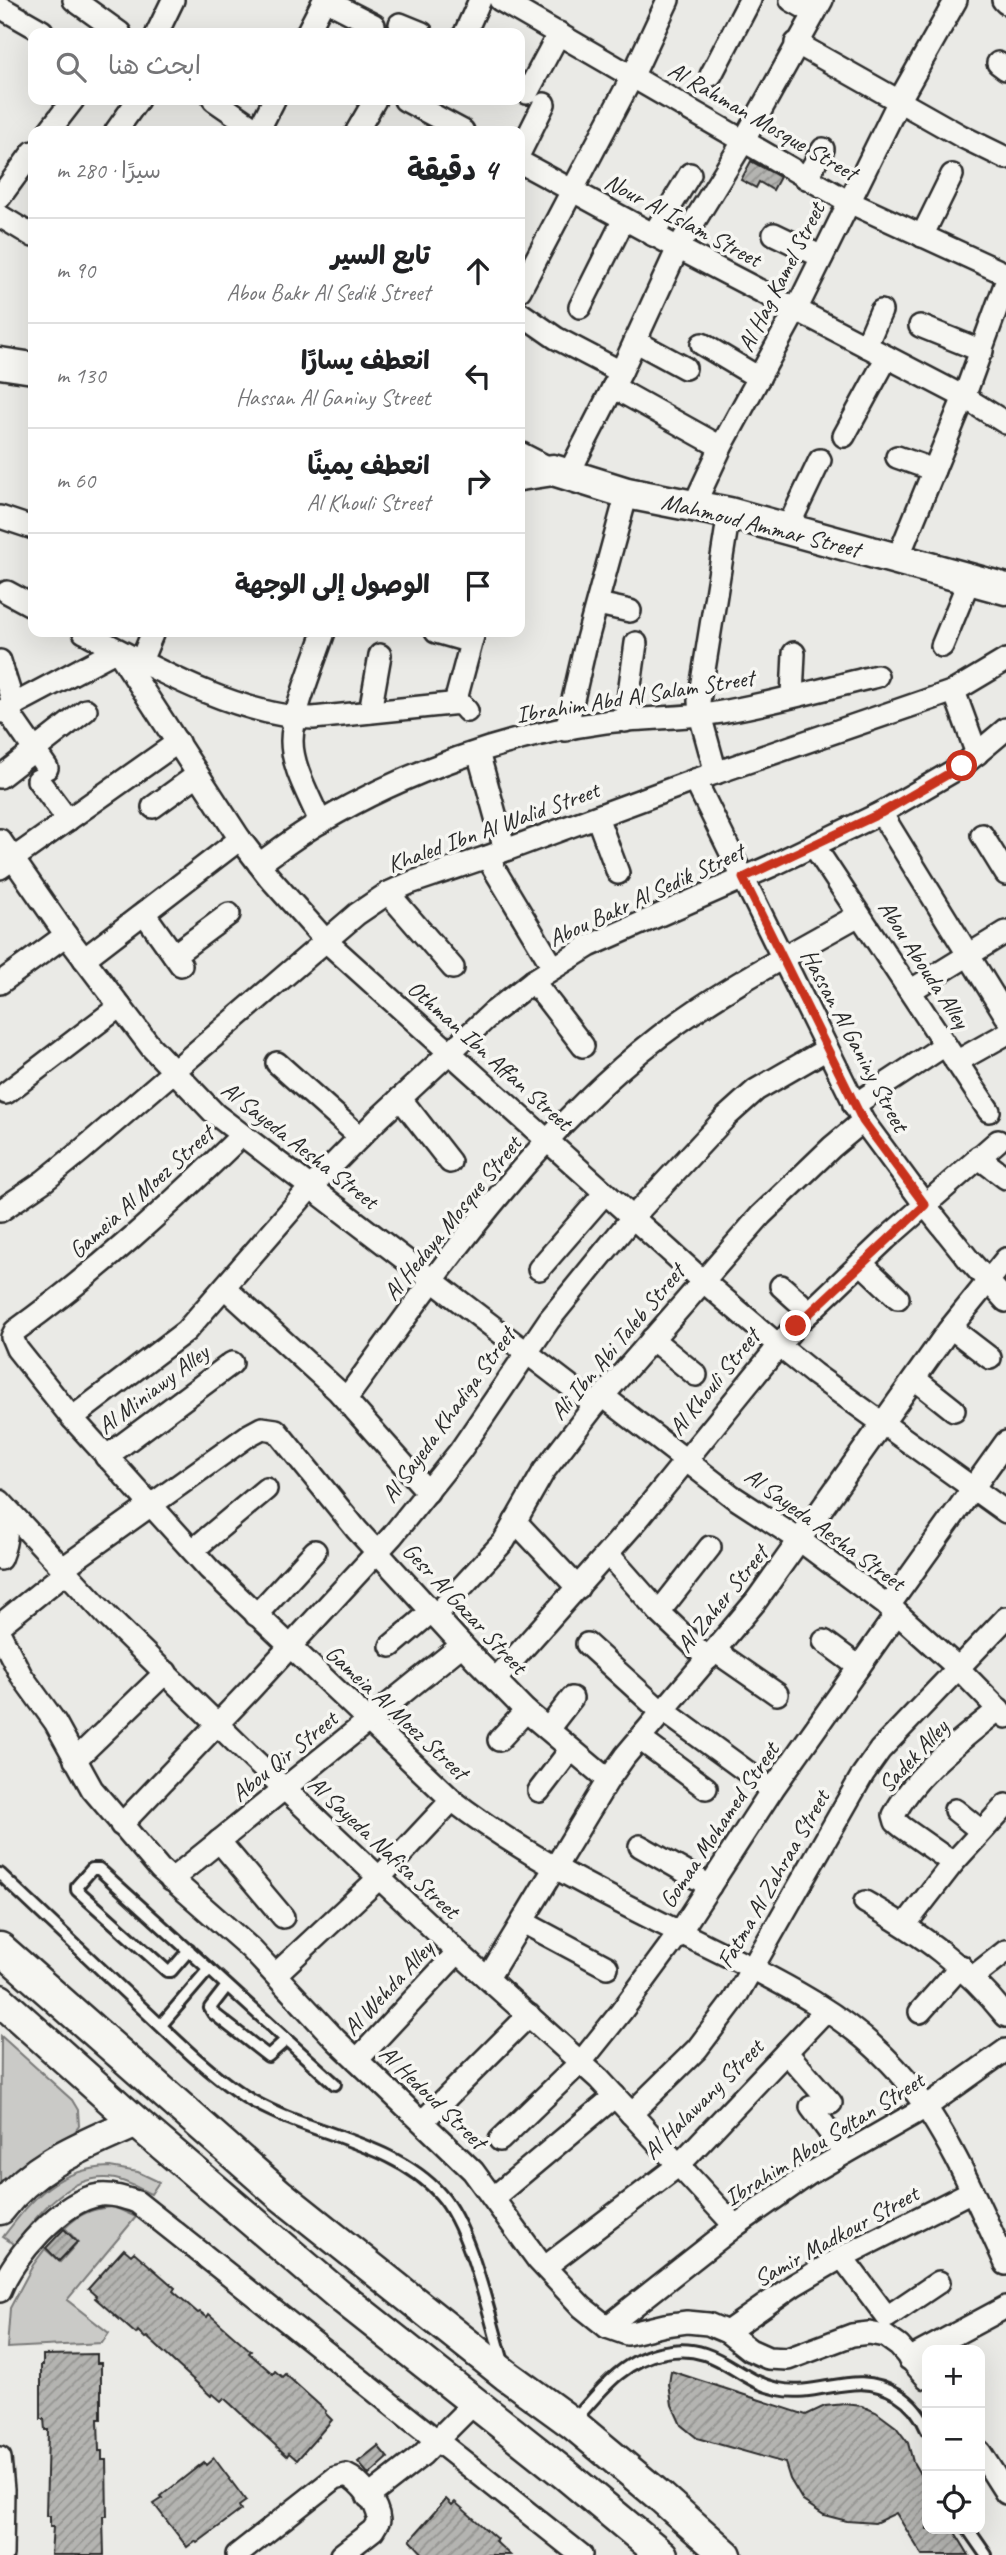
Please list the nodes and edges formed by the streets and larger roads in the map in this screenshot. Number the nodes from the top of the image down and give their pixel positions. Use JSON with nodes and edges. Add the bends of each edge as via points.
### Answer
{"nodes":[{"id":1,"x":74,"y":0,"type":"edge"},
{"id":2,"x":173,"y":0,"type":"edge"},
{"id":3,"x":325,"y":0,"type":"edge"},
{"id":4,"x":480,"y":0,"type":"edge"},
{"id":5,"x":500,"y":0,"type":"edge"},
{"id":6,"x":667,"y":0,"type":"edge"},
{"id":7,"x":750,"y":0,"type":"edge"},
{"id":8,"x":790,"y":0,"type":"edge"},
{"id":9,"x":956,"y":0,"type":"edge"},
{"id":10,"x":818,"y":6,"type":"edge"},
{"id":11,"x":0,"y":7,"type":"edge"},
{"id":12,"x":400,"y":24,"type":"dead end"},
{"id":13,"x":374,"y":25,"type":"dead end"},
{"id":14,"x":35,"y":28,"type":"edge"},
{"id":15,"x":113,"y":28,"type":"edge"},
{"id":16,"x":159,"y":28,"type":"edge"},
{"id":17,"x":310,"y":28,"type":"edge"},
{"id":18,"x":410,"y":28,"type":"edge"},
{"id":19,"x":467,"y":28,"type":"edge"},
{"id":20,"x":559,"y":33,"type":"junction"},
{"id":21,"x":796,"y":43,"type":"junction"},
{"id":22,"x":633,"y":75,"type":"junction"},
{"id":23,"x":711,"y":75,"type":"dead end"},
{"id":24,"x":899,"y":101,"type":"junction"},
{"id":25,"x":69,"y":105,"type":"edge"},
{"id":26,"x":134,"y":105,"type":"edge"},
{"id":27,"x":221,"y":105,"type":"edge"},
{"id":28,"x":272,"y":105,"type":"edge"},
{"id":29,"x":372,"y":105,"type":"edge"},
{"id":30,"x":413,"y":105,"type":"edge"},
{"id":31,"x":428,"y":115,"type":"edge"},
{"id":32,"x":53,"y":126,"type":"edge"},
{"id":33,"x":120,"y":126,"type":"edge"},
{"id":34,"x":252,"y":126,"type":"edge"},
{"id":35,"x":261,"y":126,"type":"edge"},
{"id":36,"x":360,"y":126,"type":"edge"},
{"id":37,"x":452,"y":126,"type":"edge"},
{"id":38,"x":525,"y":135,"type":"edge"},
{"id":39,"x":743,"y":142,"type":"junction"},
{"id":40,"x":823,"y":149,"type":"dead end"},
{"id":41,"x":1006,"y":158,"type":"edge"},
{"id":42,"x":28,"y":159,"type":"edge"},
{"id":43,"x":525,"y":165,"type":"edge"},
{"id":44,"x":690,"y":174,"type":"dead end"},
{"id":45,"x":952,"y":175,"type":"dead end"},
{"id":46,"x":806,"y":178,"type":"junction"},
{"id":47,"x":570,"y":190,"type":"junction"},
{"id":48,"x":0,"y":197,"type":"edge"},
{"id":49,"x":849,"y":202,"type":"junction"},
{"id":50,"x":0,"y":216,"type":"edge"},
{"id":51,"x":624,"y":219,"type":"junction"},
{"id":52,"x":28,"y":233,"type":"edge"},
{"id":53,"x":774,"y":234,"type":"dead end"},
{"id":54,"x":653,"y":235,"type":"junction"},
{"id":55,"x":922,"y":236,"type":"junction"},
{"id":56,"x":678,"y":248,"type":"junction"},
{"id":57,"x":822,"y":257,"type":"junction"},
{"id":58,"x":1006,"y":274,"type":"edge"},
{"id":59,"x":525,"y":280,"type":"edge"},
{"id":60,"x":1006,"y":282,"type":"edge"},
{"id":61,"x":580,"y":307,"type":"dead end"},
{"id":62,"x":796,"y":310,"type":"junction"},
{"id":63,"x":881,"y":311,"type":"dead end"},
{"id":64,"x":525,"y":316,"type":"edge"},
{"id":65,"x":920,"y":326,"type":"dead end"},
{"id":66,"x":635,"y":341,"type":"junction"},
{"id":67,"x":702,"y":344,"type":"dead end"},
{"id":68,"x":866,"y":346,"type":"junction"},
{"id":69,"x":982,"y":351,"type":"junction"},
{"id":70,"x":887,"y":357,"type":"junction"},
{"id":71,"x":0,"y":363,"type":"edge"},
{"id":72,"x":28,"y":367,"type":"edge"},
{"id":73,"x":685,"y":368,"type":"dead end"},
{"id":74,"x":759,"y":378,"type":"junction"},
{"id":75,"x":617,"y":379,"type":"junction"},
{"id":76,"x":964,"y":397,"type":"junction"},
{"id":77,"x":1006,"y":423,"type":"edge"},
{"id":78,"x":845,"y":436,"type":"dead end"},
{"id":79,"x":721,"y":447,"type":"junction"},
{"id":80,"x":525,"y":456,"type":"edge"},
{"id":81,"x":898,"y":457,"type":"dead end"},
{"id":82,"x":820,"y":460,"type":"dead end"},
{"id":83,"x":934,"y":470,"type":"junction"},
{"id":84,"x":560,"y":473,"type":"junction"},
{"id":85,"x":525,"y":475,"type":"edge"},
{"id":86,"x":627,"y":493,"type":"junction"},
{"id":87,"x":694,"y":505,"type":"junction"},
{"id":88,"x":729,"y":513,"type":"junction"},
{"id":89,"x":0,"y":517,"type":"edge"},
{"id":90,"x":28,"y":526,"type":"edge"},
{"id":91,"x":787,"y":529,"type":"junction"},
{"id":92,"x":897,"y":560,"type":"junction"},
{"id":93,"x":970,"y":578,"type":"junction"},
{"id":94,"x":1006,"y":589,"type":"edge"},
{"id":95,"x":7,"y":592,"type":"dead end"},
{"id":96,"x":28,"y":603,"type":"edge"},
{"id":97,"x":598,"y":604,"type":"junction"},
{"id":98,"x":630,"y":611,"type":"dead end"},
{"id":99,"x":93,"y":637,"type":"edge"},
{"id":100,"x":151,"y":637,"type":"edge"},
{"id":101,"x":317,"y":637,"type":"edge"},
{"id":102,"x":472,"y":637,"type":"edge"},
{"id":103,"x":636,"y":643,"type":"dead end"},
{"id":104,"x":942,"y":646,"type":"dead end"},
{"id":105,"x":117,"y":650,"type":"junction"},
{"id":106,"x":794,"y":653,"type":"dead end"},
{"id":107,"x":380,"y":654,"type":"dead end"},
{"id":108,"x":1006,"y":660,"type":"edge"},
{"id":109,"x":0,"y":661,"type":"edge"},
{"id":110,"x":141,"y":661,"type":"junction"},
{"id":111,"x":877,"y":676,"type":"dead end"},
{"id":112,"x":954,"y":691,"type":"junction"},
{"id":113,"x":792,"y":696,"type":"junction"},
{"id":114,"x":7,"y":709,"type":"edge"},
{"id":115,"x":86,"y":710,"type":"dead end"},
{"id":116,"x":370,"y":712,"type":"junction"},
{"id":117,"x":700,"y":715,"type":"junction"},
{"id":118,"x":296,"y":718,"type":"junction"},
{"id":119,"x":625,"y":721,"type":"junction"},
{"id":120,"x":1006,"y":729,"type":"edge"},
{"id":121,"x":566,"y":730,"type":"junction"},
{"id":122,"x":178,"y":742,"type":"junction"},
{"id":123,"x":33,"y":750,"type":"junction"},
{"id":124,"x":478,"y":752,"type":"junction"},
{"id":125,"x":976,"y":754,"type":"junction"},
{"id":126,"x":716,"y":773,"type":"junction"},
{"id":127,"x":197,"y":775,"type":"junction"},
{"id":128,"x":0,"y":777,"type":"edge"},
{"id":129,"x":695,"y":780,"type":"junction"},
{"id":130,"x":153,"y":807,"type":"dead end"},
{"id":131,"x":881,"y":813,"type":"junction"},
{"id":132,"x":597,"y":817,"type":"junction"},
{"id":133,"x":68,"y":820,"type":"junction"},
{"id":134,"x":320,"y":822,"type":"junction"},
{"id":135,"x":982,"y":835,"type":"dead end"},
{"id":136,"x":240,"y":839,"type":"junction"},
{"id":137,"x":0,"y":840,"type":"edge"},
{"id":138,"x":814,"y":846,"type":"junction"},
{"id":139,"x":496,"y":854,"type":"junction"},
{"id":140,"x":6,"y":863,"type":"edge"},
{"id":141,"x":259,"y":864,"type":"junction"},
{"id":142,"x":618,"y":873,"type":"dead end"},
{"id":143,"x":1006,"y":874,"type":"edge"},
{"id":144,"x":743,"y":878,"type":"junction"},
{"id":145,"x":388,"y":893,"type":"junction"},
{"id":146,"x":144,"y":913,"type":"junction"},
{"id":147,"x":229,"y":914,"type":"dead end"},
{"id":148,"x":859,"y":915,"type":"junction"},
{"id":149,"x":1006,"y":932,"type":"edge"},
{"id":150,"x":66,"y":935,"type":"junction"},
{"id":151,"x":326,"y":941,"type":"junction"},
{"id":152,"x":968,"y":956,"type":"junction"},
{"id":153,"x":84,"y":959,"type":"junction"},
{"id":154,"x":782,"y":959,"type":"junction"},
{"id":155,"x":553,"y":967,"type":"junction"},
{"id":156,"x":453,"y":968,"type":"dead end"},
{"id":157,"x":533,"y":981,"type":"junction"},
{"id":158,"x":0,"y":983,"type":"edge"},
{"id":159,"x":910,"y":990,"type":"junction"},
{"id":160,"x":120,"y":1006,"type":"junction"},
{"id":161,"x":1006,"y":1016,"type":"edge"},
{"id":162,"x":1006,"y":1034,"type":"edge"},
{"id":163,"x":583,"y":1046,"type":"dead end"},
{"id":164,"x":827,"y":1049,"type":"junction"},
{"id":165,"x":449,"y":1053,"type":"junction"},
{"id":166,"x":951,"y":1053,"type":"junction"},
{"id":167,"x":276,"y":1063,"type":"dead end"},
{"id":168,"x":174,"y":1072,"type":"junction"},
{"id":169,"x":6,"y":1093,"type":"dead end"},
{"id":170,"x":400,"y":1098,"type":"junction"},
{"id":171,"x":989,"y":1111,"type":"dead end"},
{"id":172,"x":858,"y":1113,"type":"junction"},
{"id":173,"x":241,"y":1136,"type":"junction"},
{"id":174,"x":360,"y":1136,"type":"junction"},
{"id":175,"x":998,"y":1141,"type":"dead end"},
{"id":176,"x":548,"y":1142,"type":"junction"},
{"id":177,"x":978,"y":1157,"type":"junction"},
{"id":178,"x":450,"y":1162,"type":"dead end"},
{"id":179,"x":1006,"y":1178,"type":"edge"},
{"id":180,"x":310,"y":1188,"type":"junction"},
{"id":181,"x":605,"y":1193,"type":"junction"},
{"id":182,"x":925,"y":1205,"type":"junction"},
{"id":183,"x":0,"y":1211,"type":"edge"},
{"id":184,"x":632,"y":1218,"type":"junction"},
{"id":185,"x":1006,"y":1259,"type":"edge"},
{"id":186,"x":861,"y":1263,"type":"junction"},
{"id":187,"x":539,"y":1269,"type":"dead end"},
{"id":188,"x":432,"y":1280,"type":"junction"},
{"id":189,"x":703,"y":1281,"type":"junction"},
{"id":190,"x":988,"y":1282,"type":"junction"},
{"id":191,"x":781,"y":1286,"type":"dead end"},
{"id":192,"x":225,"y":1288,"type":"junction"},
{"id":193,"x":898,"y":1298,"type":"dead end"},
{"id":194,"x":1006,"y":1301,"type":"edge"},
{"id":195,"x":810,"y":1312,"type":"junction"},
{"id":196,"x":951,"y":1328,"type":"junction"},
{"id":197,"x":652,"y":1339,"type":"junction"},
{"id":198,"x":778,"y":1345,"type":"junction"},
{"id":199,"x":526,"y":1352,"type":"junction"},
{"id":200,"x":990,"y":1358,"type":"dead end"},
{"id":201,"x":232,"y":1363,"type":"dead end"},
{"id":202,"x":696,"y":1375,"type":"dead end"},
{"id":203,"x":915,"y":1379,"type":"junction"},
{"id":204,"x":346,"y":1399,"type":"junction"},
{"id":205,"x":599,"y":1400,"type":"junction"},
{"id":206,"x":954,"y":1410,"type":"dead end"},
{"id":207,"x":72,"y":1418,"type":"junction"},
{"id":208,"x":883,"y":1423,"type":"junction"},
{"id":209,"x":1006,"y":1442,"type":"edge"},
{"id":210,"x":106,"y":1457,"type":"junction"},
{"id":211,"x":685,"y":1460,"type":"junction"},
{"id":212,"x":973,"y":1488,"type":"junction"},
{"id":213,"x":266,"y":1489,"type":"dead end"},
{"id":214,"x":428,"y":1492,"type":"junction"},
{"id":215,"x":0,"y":1501,"type":"edge"},
{"id":216,"x":152,"y":1504,"type":"junction"},
{"id":217,"x":1003,"y":1504,"type":"edge"},
{"id":218,"x":515,"y":1521,"type":"junction"},
{"id":219,"x":801,"y":1541,"type":"junction"},
{"id":220,"x":710,"y":1547,"type":"dead end"},
{"id":221,"x":193,"y":1550,"type":"junction"},
{"id":222,"x":316,"y":1551,"type":"dead end"},
{"id":223,"x":376,"y":1553,"type":"junction"},
{"id":224,"x":607,"y":1554,"type":"junction"},
{"id":225,"x":0,"y":1559,"type":"edge"},
{"id":226,"x":64,"y":1570,"type":"junction"},
{"id":227,"x":578,"y":1588,"type":"junction"},
{"id":228,"x":892,"y":1610,"type":"junction"},
{"id":229,"x":659,"y":1612,"type":"junction"},
{"id":230,"x":433,"y":1614,"type":"junction"},
{"id":231,"x":256,"y":1615,"type":"junction"},
{"id":232,"x":0,"y":1625,"type":"edge"},
{"id":233,"x":1003,"y":1626,"type":"edge"},
{"id":234,"x":0,"y":1634,"type":"edge"},
{"id":235,"x":824,"y":1641,"type":"dead end"},
{"id":236,"x":587,"y":1644,"type":"dead end"},
{"id":237,"x":462,"y":1645,"type":"junction"},
{"id":238,"x":391,"y":1646,"type":"dead end"},
{"id":239,"x":290,"y":1647,"type":"junction"},
{"id":240,"x":712,"y":1655,"type":"junction"},
{"id":241,"x":859,"y":1667,"type":"junction"},
{"id":242,"x":958,"y":1668,"type":"junction"},
{"id":243,"x":166,"y":1672,"type":"junction"},
{"id":244,"x":495,"y":1680,"type":"junction"},
{"id":245,"x":777,"y":1694,"type":"dead end"},
{"id":246,"x":572,"y":1698,"type":"dead end"},
{"id":247,"x":526,"y":1711,"type":"junction"},
{"id":248,"x":663,"y":1712,"type":"junction"},
{"id":249,"x":1002,"y":1713,"type":"edge"},
{"id":250,"x":368,"y":1721,"type":"junction"},
{"id":251,"x":218,"y":1724,"type":"junction"},
{"id":252,"x":548,"y":1729,"type":"junction"},
{"id":253,"x":640,"y":1739,"type":"junction"},
{"id":254,"x":499,"y":1740,"type":"dead end"},
{"id":255,"x":571,"y":1749,"type":"junction"},
{"id":256,"x":75,"y":1760,"type":"junction"},
{"id":257,"x":608,"y":1780,"type":"junction"},
{"id":258,"x":706,"y":1788,"type":"dead end"},
{"id":259,"x":285,"y":1789,"type":"junction"},
{"id":260,"x":772,"y":1790,"type":"junction"},
{"id":261,"x":540,"y":1791,"type":"dead end"},
{"id":262,"x":452,"y":1800,"type":"junction"},
{"id":263,"x":1006,"y":1805,"type":"edge"},
{"id":264,"x":955,"y":1810,"type":"dead end"},
{"id":265,"x":121,"y":1825,"type":"junction"},
{"id":266,"x":981,"y":1831,"type":"junction"},
{"id":267,"x":219,"y":1841,"type":"junction"},
{"id":268,"x":640,"y":1846,"type":"dead end"},
{"id":269,"x":953,"y":1863,"type":"junction"},
{"id":270,"x":555,"y":1867,"type":"junction"},
{"id":271,"x":379,"y":1878,"type":"junction"},
{"id":272,"x":171,"y":1880,"type":"junction"},
{"id":273,"x":710,"y":1886,"type":"junction"},
{"id":274,"x":865,"y":1902,"type":"dead end"},
{"id":275,"x":283,"y":1917,"type":"dead end"},
{"id":276,"x":523,"y":1922,"type":"junction"},
{"id":277,"x":905,"y":1925,"type":"junction"},
{"id":278,"x":680,"y":1932,"type":"junction"},
{"id":279,"x":0,"y":1948,"type":"edge"},
{"id":280,"x":1006,"y":1951,"type":"edge"},
{"id":281,"x":458,"y":1952,"type":"junction"},
{"id":282,"x":607,"y":1967,"type":"dead end"},
{"id":283,"x":753,"y":1969,"type":"junction"},
{"id":284,"x":967,"y":1972,"type":"junction"},
{"id":285,"x":276,"y":1974,"type":"junction"},
{"id":286,"x":488,"y":1978,"type":"junction"},
{"id":287,"x":0,"y":2000,"type":"edge"},
{"id":288,"x":825,"y":2011,"type":"junction"},
{"id":289,"x":919,"y":2012,"type":"dead end"},
{"id":290,"x":529,"y":2015,"type":"junction"},
{"id":291,"x":1006,"y":2016,"type":"edge"},
{"id":292,"x":1006,"y":2050,"type":"edge"},
{"id":293,"x":786,"y":2052,"type":"junction"},
{"id":294,"x":357,"y":2060,"type":"junction"},
{"id":295,"x":581,"y":2062,"type":"junction"},
{"id":296,"x":615,"y":2096,"type":"junction"},
{"id":297,"x":926,"y":2106,"type":"junction"},
{"id":298,"x":631,"y":2114,"type":"junction"},
{"id":299,"x":422,"y":2121,"type":"junction"},
{"id":300,"x":136,"y":2122,"type":"junction"},
{"id":301,"x":500,"y":2140,"type":"dead end"},
{"id":302,"x":845,"y":2154,"type":"junction"},
{"id":303,"x":678,"y":2165,"type":"junction"},
{"id":304,"x":972,"y":2191,"type":"junction"},
{"id":305,"x":493,"y":2198,"type":"junction"},
{"id":306,"x":0,"y":2209,"type":"edge"},
{"id":307,"x":997,"y":2223,"type":"edge"},
{"id":308,"x":735,"y":2226,"type":"junction"},
{"id":309,"x":341,"y":2243,"type":"junction"},
{"id":310,"x":842,"y":2258,"type":"junction"},
{"id":311,"x":366,"y":2263,"type":"junction"},
{"id":312,"x":1006,"y":2264,"type":"edge"},
{"id":313,"x":545,"y":2267,"type":"junction"},
{"id":314,"x":314,"y":2274,"type":"junction"},
{"id":315,"x":939,"y":2282,"type":"dead end"},
{"id":316,"x":0,"y":2291,"type":"edge"},
{"id":317,"x":340,"y":2296,"type":"junction"},
{"id":318,"x":1006,"y":2307,"type":"edge"},
{"id":319,"x":607,"y":2327,"type":"junction"},
{"id":320,"x":727,"y":2332,"type":"junction"},
{"id":321,"x":909,"y":2359,"type":"junction"},
{"id":322,"x":922,"y":2373,"type":"edge"},
{"id":323,"x":475,"y":2402,"type":"junction"},
{"id":324,"x":437,"y":2441,"type":"junction"},
{"id":325,"x":0,"y":2458,"type":"edge"},
{"id":326,"x":985,"y":2460,"type":"edge"},
{"id":327,"x":1006,"y":2493,"type":"edge"},
{"id":328,"x":368,"y":2497,"type":"junction"},
{"id":329,"x":2,"y":2555,"type":"edge"},
{"id":330,"x":237,"y":2555,"type":"edge"},
{"id":331,"x":341,"y":2555,"type":"edge"},
{"id":332,"x":582,"y":2555,"type":"edge"},
{"id":333,"x":662,"y":2555,"type":"edge"},
{"id":334,"x":726,"y":2555,"type":"edge"}],
"edges":[{"from":1,"to":15,"type":"street"},
{"from":2,"to":16,"type":"street"},
{"from":3,"to":13,"type":"street"},
{"from":3,"to":17,"type":"street"},
{"from":4,"to":19,"type":"street"},
{"from":5,"to":20,"type":"street","name":"Al Rahman Mosque Street"},
{"from":6,"to":22,"type":"street"},
{"from":7,"to":23,"type":"street"},
{"from":8,"to":10,"type":"street"},
{"from":9,"to":24,"type":"street","name":"Al Hag Kamel Street"},
{"from":10,"to":21,"type":"street"},
{"from":11,"to":14,"type":"street"},
{"from":12,"to":18,"type":"street"},
{"from":20,"to":22,"type":"street","name":"Al Rahman Mosque Street"},
{"from":20,"to":38,"type":"street"},
{"from":21,"to":24,"type":"street"},
{"from":21,"to":39,"type":"street"},
{"from":22,"to":39,"type":"street","name":"Al Rahman Mosque Street"},
{"from":22,"to":47,"type":"street"},
{"from":24,"to":41,"type":"street"},
{"from":24,"to":49,"type":"street","name":"Al Hag Kamel Street"},
{"from":25,"to":32,"type":"street"},
{"from":26,"to":33,"type":"street"},
{"from":27,"to":34,"type":"street"},
{"from":28,"to":35,"type":"street"},
{"from":29,"to":36,"type":"street"},
{"from":30,"to":31,"type":"street"},
{"from":31,"to":37,"type":"street"},
{"from":39,"to":46,"type":"street","name":"Al Rahman Mosque Street"},
{"from":39,"to":56,"type":"street"},
{"from":40,"to":46,"type":"street"},
{"from":42,"to":48,"type":"street"},
{"from":43,"to":47,"type":"street","name":"Nour Al Islam Street"},
{"from":44,"to":54,"type":"street"},
{"from":45,"to":55,"type":"street"},
{"from":46,"to":49,"type":"street","name":"Al Rahman Mosque Street"},
{"from":47,"to":51,"type":"street","name":"Nour Al Islam Street"},
{"from":47,"to":59,"type":"street"},
{"from":49,"to":55,"type":"street","name":"Al Rahman Mosque Street"},
{"from":49,"to":57,"type":"street","name":"Al Hag Kamel Street"},
{"from":50,"to":52,"type":"street"},
{"from":51,"to":54,"type":"street","name":"Nour Al Islam Street"},
{"from":51,"to":61,"type":"street"},
{"from":53,"to":57,"type":"street"},
{"from":54,"to":56,"type":"street","name":"Nour Al Islam Street"},
{"from":55,"to":58,"type":"street","name":"Al Rahman Mosque Street"},
{"from":56,"to":62,"type":"street","name":"Nour Al Islam Street"},
{"from":56,"to":66,"type":"street"},
{"from":57,"to":62,"type":"street","name":"Al Hag Kamel Street"},
{"from":60,"to":69,"type":"street"},
{"from":62,"to":68,"type":"street","name":"Nour Al Islam Street"},
{"from":62,"to":74,"type":"street","name":"Al Hag Kamel Street"},
{"from":63,"to":68,"type":"street"},
{"from":64,"to":75,"type":"street"},
{"from":65,"to":69,"type":"street"},
{"from":66,"to":73,"type":"street"},
{"from":66,"to":75,"type":"street"},
{"from":67,"to":74,"type":"street"},
{"from":68,"to":70,"type":"street","name":"Nour Al Islam Street"},
{"from":69,"to":76,"type":"street"},
{"from":70,"to":76,"type":"street","name":"Nour Al Islam Street"},
{"from":70,"to":78,"type":"street"},
{"from":71,"to":72,"type":"street"},
{"from":74,"to":79,"type":"street","name":"Al Hag Kamel Street"},
{"from":75,"to":79,"type":"street"},
{"from":75,"to":84,"type":"street"},
{"from":76,"to":77,"type":"street","name":"Nour Al Islam Street"},
{"from":76,"to":83,"type":"street"},
{"from":79,"to":87,"type":"street","name":"Al Hag Kamel Street"},
{"from":80,"to":84,"type":"street","name":"Mahmoud Ammar Street"},
{"from":81,"to":83,"type":"street"},
{"from":82,"to":91,"type":"street"},
{"from":83,"to":92,"type":"street"},
{"from":84,"to":85,"type":"street"},
{"from":84,"to":86,"type":"street","name":"Mahmoud Ammar Street"},
{"from":86,"to":87,"type":"street","name":"Mahmoud Ammar Street"},
{"from":86,"to":97,"type":"street"},
{"from":87,"to":88,"type":"street","name":"Mahmoud Ammar Street"},
{"from":88,"to":91,"type":"street","name":"Mahmoud Ammar Street"},
{"from":88,"to":117,"type":"street"},
{"from":89,"to":90,"type":"street"},
{"from":91,"to":92,"type":"street","name":"Mahmoud Ammar Street"},
{"from":92,"to":93,"type":"street","name":"Mahmoud Ammar Street"},
{"from":93,"to":94,"type":"street","name":"Mahmoud Ammar Street"},
{"from":93,"to":104,"type":"street"},
{"from":95,"to":96,"type":"street"},
{"from":97,"to":98,"type":"street"},
{"from":97,"to":121,"type":"street"},
{"from":99,"to":105,"type":"street"},
{"from":100,"to":110,"type":"street"},
{"from":101,"to":118,"type":"street"},
{"from":102,"to":116,"type":"street","via":[[461,707]]},
{"from":103,"to":119,"type":"street"},
{"from":105,"to":110,"type":"street"},
{"from":105,"to":114,"type":"street"},
{"from":105,"to":122,"type":"street","name":"Othman Ibn Affan Street"},
{"from":106,"to":113,"type":"street"},
{"from":107,"to":116,"type":"street"},
{"from":108,"to":112,"type":"street","name":"Khaled Ibn Al Walid Street"},
{"from":109,"to":114,"type":"street"},
{"from":110,"to":118,"type":"street","via":[[257,711]]},
{"from":111,"to":113,"type":"street","name":"Ibrahim Abd Al Salam Street"},
{"from":112,"to":125,"type":"street"},
{"from":112,"to":126,"type":"street","name":"Khaled Ibn Al Walid Street"},
{"from":113,"to":117,"type":"street","name":"Ibrahim Abd Al Salam Street"},
{"from":114,"to":123,"type":"street"},
{"from":115,"to":123,"type":"street"},
{"from":116,"to":118,"type":"street"},
{"from":117,"to":119,"type":"street","name":"Ibrahim Abd Al Salam Street"},
{"from":117,"to":126,"type":"street"},
{"from":118,"to":134,"type":"street","via":[[292,741],[296,762]]},
{"from":119,"to":121,"type":"street","name":"Ibrahim Abd Al Salam Street"},
{"from":120,"to":125,"type":"street","name":"Abou Bakr Al Sedik Street"},
{"from":121,"to":124,"type":"street","name":"Ibrahim Abd Al Salam Street"},
{"from":122,"to":127,"type":"street","name":"Othman Ibn Affan Street"},
{"from":122,"to":133,"type":"street"},
{"from":123,"to":128,"type":"street"},
{"from":123,"to":133,"type":"street"},
{"from":124,"to":134,"type":"street","name":"Ibrahim Abd Al Salam Street","via":[[388,788]]},
{"from":124,"to":139,"type":"street"},
{"from":125,"to":131,"type":"street","name":"Abou Bakr Al Sedik Street"},
{"from":126,"to":129,"type":"street","name":"Khaled Ibn Al Walid Street"},
{"from":127,"to":130,"type":"street"},
{"from":127,"to":136,"type":"street","name":"Othman Ibn Affan Street"},
{"from":129,"to":132,"type":"street","name":"Khaled Ibn Al Walid Street"},
{"from":129,"to":144,"type":"street","name":"Hassan Al Ganiny Street"},
{"from":131,"to":138,"type":"street","name":"Abou Bakr Al Sedik Street"},
{"from":131,"to":152,"type":"street"},
{"from":132,"to":139,"type":"street","name":"Khaled Ibn Al Walid Street"},
{"from":132,"to":142,"type":"street"},
{"from":133,"to":140,"type":"street"},
{"from":134,"to":141,"type":"street","name":"Ibrahim Abd Al Salam Street"},
{"from":135,"to":143,"type":"street"},
{"from":136,"to":141,"type":"street","name":"Othman Ibn Affan Street"},
{"from":136,"to":146,"type":"street"},
{"from":137,"to":140,"type":"street","name":"Al Sayeda Aesha Street"},
{"from":138,"to":144,"type":"street","name":"Abou Bakr Al Sedik Street"},
{"from":138,"to":148,"type":"street","name":"Abou Abouda Alley"},
{"from":139,"to":145,"type":"street","name":"Khaled Ibn Al Walid Street"},
{"from":139,"to":155,"type":"street"},
{"from":140,"to":150,"type":"street","name":"Al Sayeda Aesha Street"},
{"from":141,"to":151,"type":"street","name":"Othman Ibn Affan Street"},
{"from":144,"to":154,"type":"street","name":"Hassan Al Ganiny Street"},
{"from":144,"to":155,"type":"street","name":"Abou Bakr Al Sedik Street","via":[[589,946]]},
{"from":145,"to":151,"type":"street","name":"Khaled Ibn Al Walid Street"},
{"from":145,"to":156,"type":"street"},
{"from":146,"to":147,"type":"street","via":[[178,960]]},
{"from":146,"to":153,"type":"street"},
{"from":148,"to":154,"type":"street","name":"Al Hedaya Mosque Street"},
{"from":148,"to":159,"type":"street","name":"Abou Abouda Alley"},
{"from":149,"to":152,"type":"street"},
{"from":150,"to":153,"type":"street","name":"Al Sayeda Aesha Street"},
{"from":150,"to":158,"type":"street"},
{"from":151,"to":165,"type":"street","name":"Othman Ibn Affan Street"},
{"from":151,"to":168,"type":"street","name":"Khaled Ibn Al Walid Street"},
{"from":152,"to":159,"type":"street"},
{"from":152,"to":161,"type":"street"},
{"from":153,"to":160,"type":"street","name":"Al Sayeda Aesha Street"},
{"from":154,"to":164,"type":"street","name":"Hassan Al Ganiny Street"},
{"from":154,"to":176,"type":"street","name":"Al Hedaya Mosque Street","via":[[707,1002],[660,1037]]},
{"from":155,"to":157,"type":"street","name":"Abou Bakr Al Sedik Street"},
{"from":157,"to":163,"type":"street"},
{"from":157,"to":165,"type":"street","name":"Abou Bakr Al Sedik Street"},
{"from":159,"to":166,"type":"street","name":"Abou Abouda Alley"},
{"from":160,"to":168,"type":"street","name":"Al Sayeda Aesha Street"},
{"from":160,"to":169,"type":"street"},
{"from":162,"to":166,"type":"street","name":"Ali Ibn Abi Taleb Street"},
{"from":164,"to":172,"type":"street","name":"Hassan Al Ganiny Street"},
{"from":164,"to":184,"type":"street","name":"Al Sayeda Khadiga Street","via":[[756,1090],[726,1116]]},
{"from":165,"to":170,"type":"street","name":"Abou Bakr Al Sedik Street"},
{"from":165,"to":176,"type":"street","name":"Othman Ibn Affan Street"},
{"from":166,"to":171,"type":"street","name":"Abou Abouda Alley"},
{"from":166,"to":172,"type":"street","name":"Ali Ibn Abi Taleb Street"},
{"from":167,"to":174,"type":"street"},
{"from":168,"to":173,"type":"street","name":"Al Sayeda Aesha Street"},
{"from":168,"to":183,"type":"street","name":"Khaled Ibn Al Walid Street","via":[[44,1181]]},
{"from":170,"to":174,"type":"street","name":"Abou Bakr Al Sedik Street"},
{"from":170,"to":178,"type":"street"},
{"from":172,"to":182,"type":"street","name":"Hassan Al Ganiny Street"},
{"from":172,"to":189,"type":"street","name":"Ali Ibn Abi Taleb Street","via":[[832,1147],[761,1215]]},
{"from":173,"to":180,"type":"street","name":"Al Sayeda Aesha Street"},
{"from":173,"to":207,"type":"street","name":"Gameia Al Moez Street","via":[[129,1242],[15,1331],[16,1349]]},
{"from":174,"to":180,"type":"street","name":"Abou Bakr Al Sedik Street"},
{"from":175,"to":177,"type":"street","name":"Al Khouli Street"},
{"from":176,"to":181,"type":"street","name":"Othman Ibn Affan Street"},
{"from":176,"to":188,"type":"street","name":"Al Hedaya Mosque Street","via":[[493,1201]]},
{"from":177,"to":179,"type":"street"},
{"from":177,"to":182,"type":"street","name":"Al Khouli Street"},
{"from":180,"to":188,"type":"street","name":"Al Sayeda Aesha Street"},
{"from":180,"to":192,"type":"street","name":"Abou Bakr Al Sedik Street"},
{"from":181,"to":184,"type":"street","name":"Othman Ibn Affan Street"},
{"from":181,"to":187,"type":"street"},
{"from":182,"to":186,"type":"street","name":"Al Khouli Street"},
{"from":182,"to":190,"type":"street","name":"Hassan Al Ganiny Street"},
{"from":184,"to":189,"type":"street","name":"Othman Ibn Affan Street"},
{"from":184,"to":199,"type":"street","name":"Al Sayeda Khadiga Street"},
{"from":185,"to":190,"type":"street","name":"Al Zaher Street"},
{"from":186,"to":193,"type":"street"},
{"from":186,"to":195,"type":"street","name":"Al Khouli Street"},
{"from":188,"to":199,"type":"street","name":"Al Sayeda Aesha Street"},
{"from":188,"to":204,"type":"street","name":"Al Hedaya Mosque Street"},
{"from":189,"to":197,"type":"street","name":"Ali Ibn Abi Taleb Street"},
{"from":189,"to":198,"type":"street","name":"Othman Ibn Affan Street"},
{"from":190,"to":194,"type":"street","name":"Hassan Al Ganiny Street"},
{"from":190,"to":196,"type":"street","name":"Al Zaher Street"},
{"from":191,"to":195,"type":"street"},
{"from":192,"to":204,"type":"street"},
{"from":192,"to":207,"type":"street","name":"Abou Bakr Al Sedik Street","via":[[186,1331]]},
{"from":195,"to":198,"type":"street","name":"Al Khouli Street"},
{"from":196,"to":200,"type":"street"},
{"from":196,"to":203,"type":"street","name":"Al Zaher Street"},
{"from":197,"to":202,"type":"street"},
{"from":197,"to":205,"type":"street","name":"Ali Ibn Abi Taleb Street"},
{"from":198,"to":208,"type":"street","name":"Othman Ibn Affan Street"},
{"from":198,"to":211,"type":"street","name":"Al Khouli Street"},
{"from":199,"to":205,"type":"street","name":"Al Sayeda Aesha Street"},
{"from":199,"to":214,"type":"street","name":"Al Sayeda Khadiga Street"},
{"from":201,"to":210,"type":"street","name":"Al Miniawy Alley"},
{"from":203,"to":206,"type":"street"},
{"from":203,"to":208,"type":"street","name":"Al Zaher Street"},
{"from":204,"to":214,"type":"street"},
{"from":205,"to":211,"type":"street","name":"Al Sayeda Aesha Street"},
{"from":205,"to":218,"type":"street","name":"Ali Ibn Abi Taleb Street","via":[[544,1471]]},
{"from":207,"to":210,"type":"street","name":"Gameia Al Moez Street"},
{"from":208,"to":212,"type":"street","name":"Othman Ibn Affan Street"},
{"from":208,"to":219,"type":"street","name":"Al Zaher Street"},
{"from":209,"to":212,"type":"street","name":"Gomaa Mohamed Street"},
{"from":210,"to":216,"type":"street","name":"Gameia Al Moez Street"},
{"from":211,"to":219,"type":"street","name":"Al Sayeda Aesha Street"},
{"from":211,"to":224,"type":"street","name":"Al Khouli Street"},
{"from":212,"to":217,"type":"street","name":"Othman Ibn Affan Street"},
{"from":212,"to":228,"type":"street","name":"Gomaa Mohamed Street"},
{"from":213,"to":221,"type":"street"},
{"from":214,"to":223,"type":"street","name":"Al Sayeda Khadiga Street"},
{"from":215,"to":225,"type":"street","via":[[7,1520],[7,1540]]},
{"from":215,"to":226,"type":"street","name":"Al Sayeda Nafisa Street"},
{"from":216,"to":221,"type":"street","name":"Gameia Al Moez Street"},
{"from":216,"to":223,"type":"street","name":"Gesr Al Gazar Street","via":[[249,1435],[262,1428],[276,1430]]},
{"from":216,"to":226,"type":"street","name":"Gesr Al Gazar Street"},
{"from":218,"to":227,"type":"street"},
{"from":218,"to":230,"type":"street","name":"Ali Ibn Abi Taleb Street","via":[[492,1556]]},
{"from":219,"to":228,"type":"street","name":"Al Sayeda Aesha Street"},
{"from":219,"to":240,"type":"street","name":"Al Zaher Street"},
{"from":220,"to":229,"type":"street"},
{"from":221,"to":231,"type":"street","name":"Gameia Al Moez Street"},
{"from":222,"to":231,"type":"street"},
{"from":223,"to":230,"type":"street","name":"Gesr Al Gazar Street"},
{"from":223,"to":239,"type":"street","name":"Al Sayeda Khadiga Street"},
{"from":224,"to":227,"type":"street","name":"Al Khouli Street"},
{"from":224,"to":229,"type":"street"},
{"from":226,"to":232,"type":"street","name":"Gesr Al Gazar Street"},
{"from":226,"to":243,"type":"street","name":"Al Sayeda Nafisa Street"},
{"from":227,"to":244,"type":"street","name":"Al Khouli Street"},
{"from":228,"to":241,"type":"street","name":"Gomaa Mohamed Street"},
{"from":228,"to":242,"type":"street","name":"Al Sayeda Aesha Street"},
{"from":229,"to":240,"type":"street"},
{"from":230,"to":237,"type":"street","name":"Gesr Al Gazar Street"},
{"from":230,"to":238,"type":"street","name":"Ali Ibn Abi Taleb Street"},
{"from":231,"to":239,"type":"street","name":"Gameia Al Moez Street"},
{"from":233,"to":242,"type":"street","name":"Fatma Al Zahraa Street"},
{"from":234,"to":256,"type":"street","name":"Al Hedoud Street"},
{"from":235,"to":241,"type":"street"},
{"from":236,"to":248,"type":"street"},
{"from":237,"to":244,"type":"street","name":"Gesr Al Gazar Street"},
{"from":237,"to":250,"type":"street","name":"Abou Qir Street"},
{"from":239,"to":250,"type":"street","name":"Gameia Al Moez Street"},
{"from":239,"to":251,"type":"street","name":"Al Sayeda Khadiga Street"},
{"from":240,"to":245,"type":"street"},
{"from":240,"to":248,"type":"street","name":"Al Zaher Street"},
{"from":241,"to":260,"type":"street","name":"Gomaa Mohamed Street"},
{"from":242,"to":249,"type":"street","name":"Al Sayeda Aesha Street"},
{"from":242,"to":283,"type":"street","name":"Fatma Al Zahraa Street","via":[[863,1774]]},
{"from":243,"to":251,"type":"street","name":"Al Sayeda Nafisa Street"},
{"from":243,"to":256,"type":"street"},
{"from":244,"to":247,"type":"street","name":"Gesr Al Gazar Street"},
{"from":246,"to":252,"type":"street"},
{"from":247,"to":252,"type":"street","name":"Gesr Al Gazar Street"},
{"from":247,"to":254,"type":"street"},
{"from":248,"to":253,"type":"street","name":"Al Zaher Street"},
{"from":248,"to":260,"type":"street"},
{"from":249,"to":269,"type":"street","name":"Sadek Alley","via":[[934,1765],[894,1815],[896,1822]]},
{"from":250,"to":259,"type":"street","name":"Abou Qir Street"},
{"from":250,"to":262,"type":"street","name":"Gameia Al Moez Street"},
{"from":251,"to":259,"type":"street","name":"Al Sayeda Nafisa Street"},
{"from":251,"to":265,"type":"street","name":"Al Sayeda Khadiga Street"},
{"from":252,"to":255,"type":"street","name":"Gesr Al Gazar Street"},
{"from":253,"to":257,"type":"street","name":"Al Zaher Street"},
{"from":253,"to":258,"type":"street"},
{"from":255,"to":257,"type":"street","name":"Gesr Al Gazar Street"},
{"from":255,"to":261,"type":"street"},
{"from":256,"to":265,"type":"street","name":"Al Hedoud Street"},
{"from":257,"to":270,"type":"street","name":"Al Zaher Street"},
{"from":259,"to":267,"type":"street","name":"Abou Qir Street"},
{"from":259,"to":271,"type":"street","name":"Al Sayeda Nafisa Street"},
{"from":260,"to":273,"type":"street","name":"Gomaa Mohamed Street"},
{"from":262,"to":270,"type":"street","name":"Gameia Al Moez Street","via":[[491,1830]]},
{"from":262,"to":271,"type":"street"},
{"from":263,"to":266,"type":"street"},
{"from":264,"to":266,"type":"street"},
{"from":265,"to":272,"type":"street","name":"Al Hedoud Street"},
{"from":266,"to":269,"type":"street"},
{"from":267,"to":272,"type":"street","name":"Abou Qir Street"},
{"from":267,"to":275,"type":"street"},
{"from":268,"to":273,"type":"street"},
{"from":269,"to":277,"type":"street"},
{"from":270,"to":276,"type":"street","name":"Al Zaher Street"},
{"from":270,"to":278,"type":"street","name":"Gameia Al Moez Street"},
{"from":271,"to":281,"type":"street","name":"Al Sayeda Nafisa Street"},
{"from":271,"to":285,"type":"street"},
{"from":272,"to":285,"type":"street","name":"Al Hedoud Street"},
{"from":273,"to":278,"type":"street","name":"Gomaa Mohamed Street"},
{"from":274,"to":277,"type":"street"},
{"from":276,"to":282,"type":"street"},
{"from":276,"to":286,"type":"street","name":"Al Zaher Street"},
{"from":277,"to":284,"type":"street"},
{"from":278,"to":283,"type":"street","name":"Gameia Al Moez Street"},
{"from":278,"to":295,"type":"street","name":"Gomaa Mohamed Street"},
{"from":279,"to":309,"type":"street","via":[[279,2194]]},
{"from":280,"to":284,"type":"street"},
{"from":281,"to":286,"type":"street","name":"Al Sayeda Nafisa Street"},
{"from":281,"to":294,"type":"street","name":"Al Wehda Alley"},
{"from":283,"to":288,"type":"street","name":"Gameia Al Moez Street"},
{"from":283,"to":298,"type":"street","name":"Fatma Al Zahraa Street","via":[[697,2049]]},
{"from":284,"to":289,"type":"street"},
{"from":284,"to":291,"type":"street"},
{"from":285,"to":294,"type":"street","name":"Al Hedoud Street"},
{"from":286,"to":290,"type":"street","name":"Al Sayeda Nafisa Street"},
{"from":287,"to":300,"type":"street"},
{"from":288,"to":293,"type":"street","name":"Al Halawany Street"},
{"from":288,"to":297,"type":"street","name":"Gameia Al Moez Street","via":[[881,2053]]},
{"from":290,"to":295,"type":"street","name":"Al Sayeda Nafisa Street"},
{"from":290,"to":299,"type":"street"},
{"from":292,"to":297,"type":"street","name":"Ibrahim Abou Soltan Street"},
{"from":293,"to":302,"type":"street","via":[[821,2105]]},
{"from":293,"to":303,"type":"street","name":"Al Halawany Street"},
{"from":294,"to":299,"type":"street","name":"Al Hedoud Street"},
{"from":295,"to":296,"type":"street","name":"Al Sayeda Nafisa Street"},
{"from":295,"to":301,"type":"street","name":"Gomaa Mohamed Street"},
{"from":296,"to":298,"type":"street","name":"Al Sayeda Nafisa Street"},
{"from":296,"to":305,"type":"street"},
{"from":297,"to":302,"type":"street","name":"Ibrahim Abou Soltan Street"},
{"from":297,"to":304,"type":"street","name":"Gameia Al Moez Street"},
{"from":298,"to":303,"type":"street","name":"Al Sayeda Nafisa Street"},
{"from":299,"to":305,"type":"street","name":"Al Hedoud Street"},
{"from":300,"to":306,"type":"street","via":[[44,2166]]},
{"from":300,"to":314,"type":"street"},
{"from":302,"to":308,"type":"street","name":"Ibrahim Abou Soltan Street"},
{"from":303,"to":308,"type":"street","name":"Al Sayeda Nafisa Street"},
{"from":303,"to":313,"type":"street","name":"Al Halawany Street"},
{"from":304,"to":307,"type":"street","name":"Gameia Al Moez Street"},
{"from":304,"to":310,"type":"street","name":"Samir Madkour Street"},
{"from":305,"to":313,"type":"street","name":"Al Hedoud Street"},
{"from":307,"to":312,"type":"street","name":"Gameia Al Moez Street"},
{"from":308,"to":319,"type":"street","name":"Ibrahim Abou Soltan Street"},
{"from":309,"to":311,"type":"street"},
{"from":309,"to":314,"type":"street","via":[[328,2265]]},
{"from":310,"to":315,"type":"street","via":[[887,2317]]},
{"from":310,"to":320,"type":"street","name":"Samir Madkour Street"},
{"from":311,"to":317,"type":"street","via":[[351,2272]]},
{"from":311,"to":334,"type":"street","via":[[572,2423]]},
{"from":313,"to":319,"type":"street","name":"Al Hedoud Street"},
{"from":314,"to":317,"type":"street"},
{"from":316,"to":324,"type":"street","via":[[21,2255],[64,2211],[99,2195],[137,2202]]},
{"from":317,"to":323,"type":"street"},
{"from":318,"to":321,"type":"street"},
{"from":319,"to":320,"type":"street","via":[[627,2334],[687,2322]]},
{"from":320,"to":321,"type":"street","via":[[768,2358],[788,2359],[852,2334],[869,2333],[885,2336]]},
{"from":321,"to":322,"type":"street"},
{"from":323,"to":324,"type":"street"},
{"from":323,"to":333,"type":"street"},
{"from":324,"to":328,"type":"street"},
{"from":324,"to":332,"type":"street"},
{"from":325,"to":329,"type":"street"},
{"from":326,"to":327,"type":"street"},
{"from":328,"to":330,"type":"street","via":[[356,2480],[340,2476]]},
{"from":328,"to":331,"type":"street","via":[[379,2514],[377,2525]]}]}
